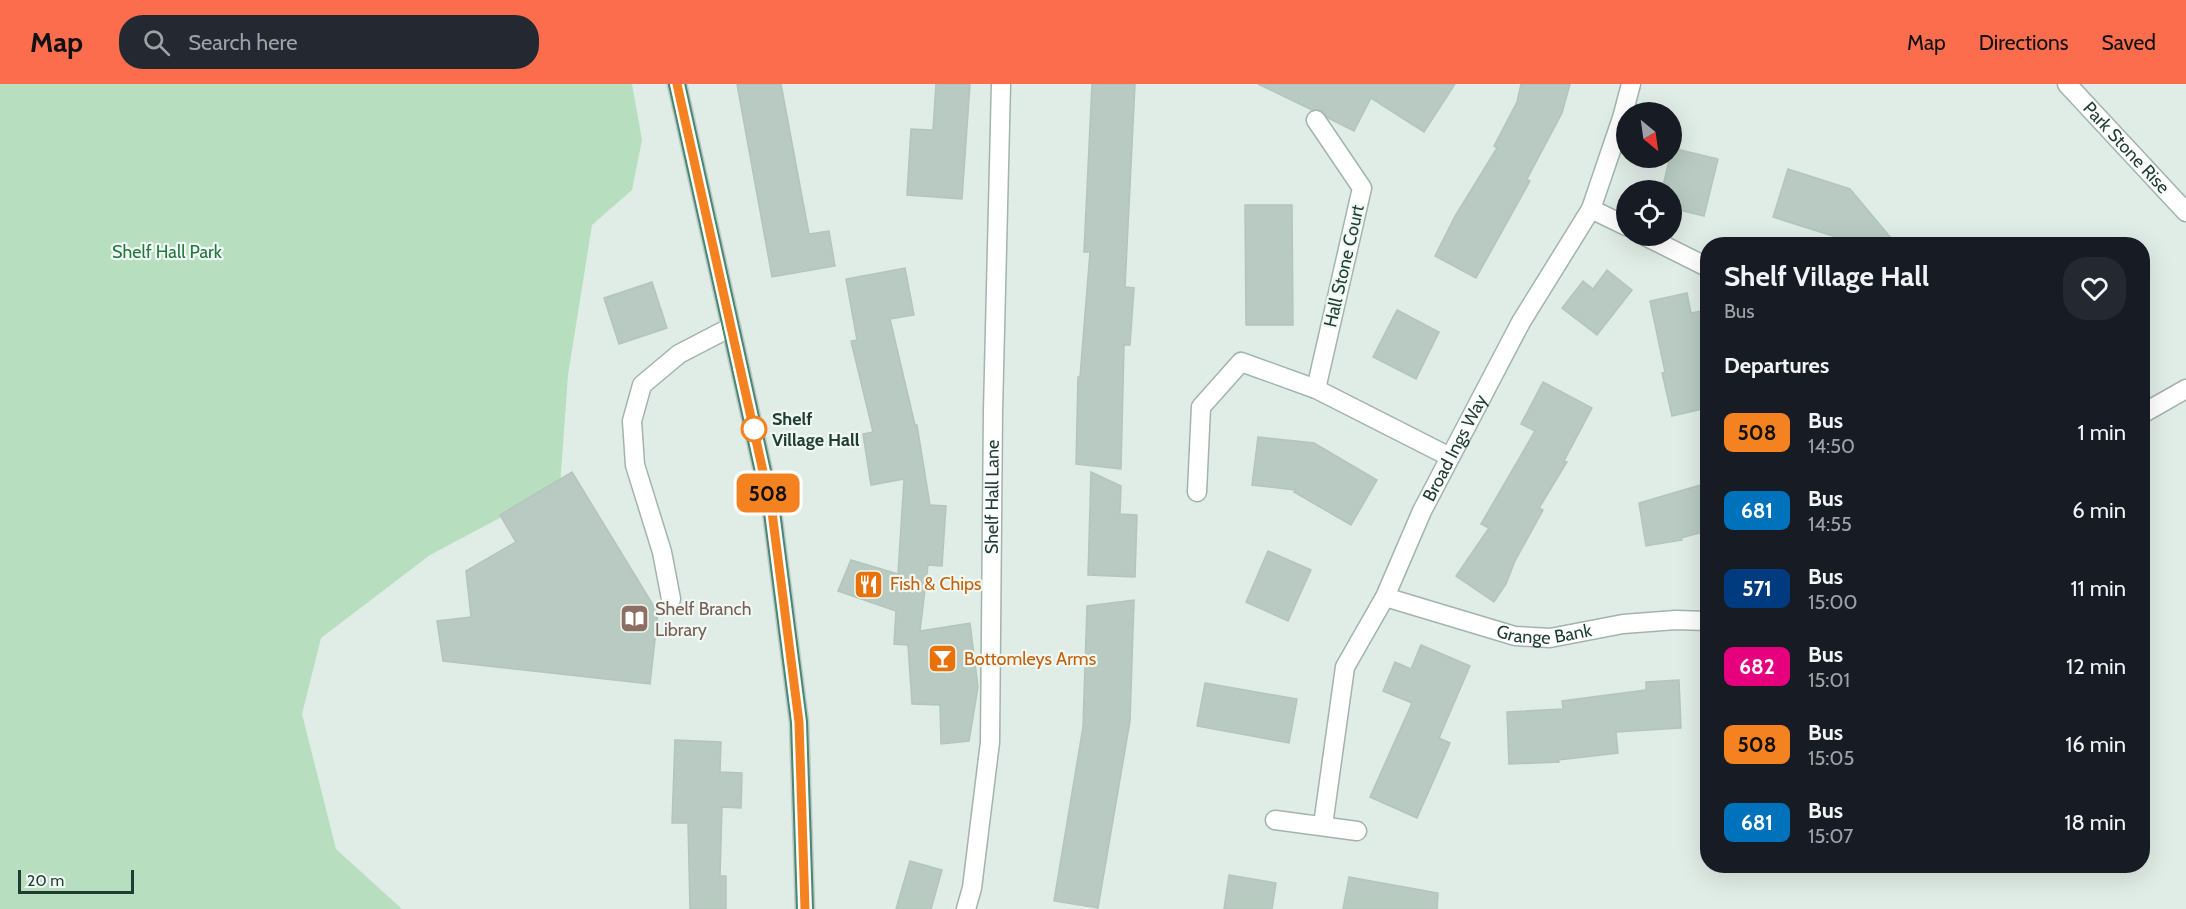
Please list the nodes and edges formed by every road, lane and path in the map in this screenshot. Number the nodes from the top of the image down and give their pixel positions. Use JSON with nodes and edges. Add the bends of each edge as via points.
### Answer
{"nodes":[{"id":1,"x":677,"y":84,"type":"edge"},
{"id":2,"x":1001,"y":84,"type":"edge"},
{"id":3,"x":1630,"y":84,"type":"edge"},
{"id":4,"x":2067,"y":84,"type":"edge"},
{"id":5,"x":1316,"y":120,"type":"dead end"},
{"id":6,"x":1592,"y":209,"type":"junction"},
{"id":7,"x":2186,"y":212,"type":"edge"},
{"id":8,"x":1616,"y":221,"type":"edge"},
{"id":9,"x":1665,"y":246,"type":"edge"},
{"id":10,"x":1700,"y":264,"type":"edge"},
{"id":11,"x":731,"y":327,"type":"junction"},
{"id":12,"x":1316,"y":389,"type":"junction"},
{"id":13,"x":2186,"y":389,"type":"edge"},
{"id":14,"x":2150,"y":409,"type":"edge"},
{"id":15,"x":1450,"y":457,"type":"junction"},
{"id":16,"x":1197,"y":492,"type":"dead end"},
{"id":17,"x":1385,"y":597,"type":"junction"},
{"id":18,"x":671,"y":599,"type":"dead end"},
{"id":19,"x":1700,"y":621,"type":"edge"},
{"id":20,"x":1275,"y":820,"type":"dead end"},
{"id":21,"x":1323,"y":825,"type":"junction"},
{"id":22,"x":1356,"y":831,"type":"dead end"},
{"id":23,"x":805,"y":909,"type":"edge"},
{"id":24,"x":966,"y":909,"type":"edge"}],
"edges":[{"from":1,"to":11,"type":"highway"},
{"from":2,"to":24,"type":"street","name":"Shelf Hall Lane","via":[[990,742]]},
{"from":3,"to":6,"type":"street","name":"Broad Ings Way"},
{"from":4,"to":7,"type":"street","name":"Park Stone Rise"},
{"from":5,"to":12,"type":"street","name":"Hall Stone Court","via":[[1362,188]]},
{"from":6,"to":8,"type":"street"},
{"from":6,"to":15,"type":"street","name":"Broad Ings Way","via":[[1521,322]]},
{"from":9,"to":10,"type":"street"},
{"from":11,"to":18,"type":"street","via":[[679,354],[642,385],[632,421],[635,465],[662,552]]},
{"from":11,"to":23,"type":"highway","via":[[772,512],[799,722]]},
{"from":12,"to":15,"type":"street"},
{"from":12,"to":16,"type":"street","via":[[1241,362],[1201,406]]},
{"from":13,"to":14,"type":"street"},
{"from":15,"to":17,"type":"street","name":"Broad Ings Way"},
{"from":17,"to":19,"type":"street","name":"Grange Bank","via":[[1515,636],[1550,638],[1623,624]]},
{"from":17,"to":21,"type":"street","name":"Broad Ings Way","via":[[1345,668]]},
{"from":20,"to":21,"type":"street"},
{"from":21,"to":22,"type":"street"}]}
